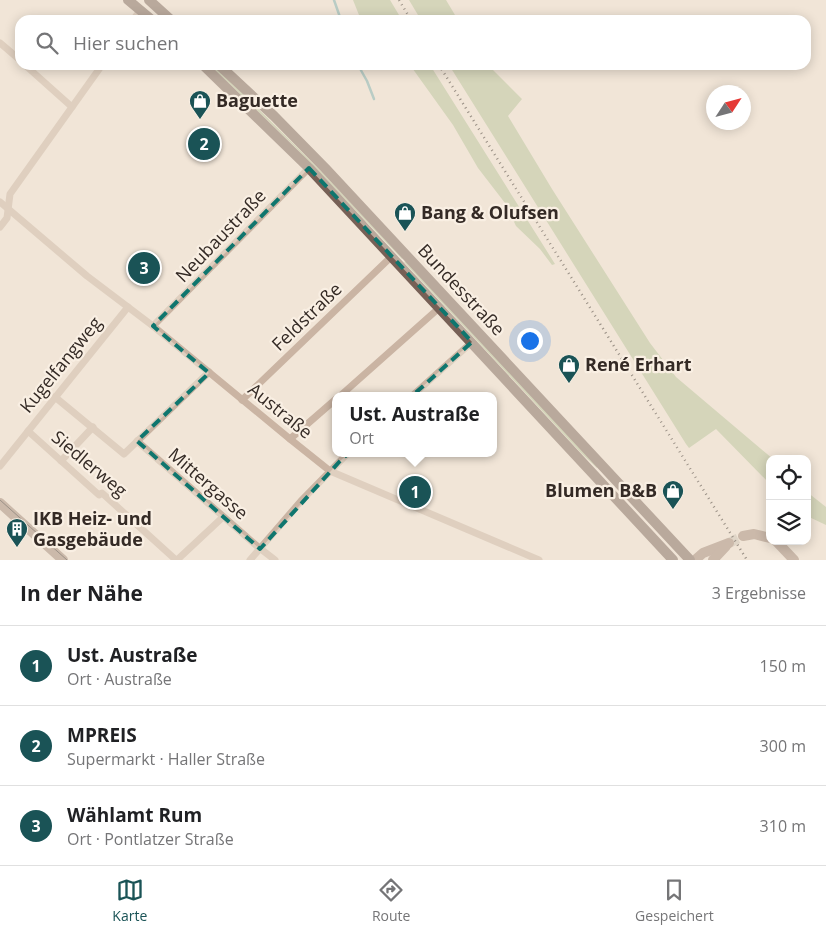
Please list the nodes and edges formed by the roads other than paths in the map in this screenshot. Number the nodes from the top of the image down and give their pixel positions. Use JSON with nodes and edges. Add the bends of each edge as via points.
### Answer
{"nodes":[{"id":1,"x":128,"y":0,"type":"edge"},
{"id":2,"x":149,"y":0,"type":"edge"},
{"id":3,"x":140,"y":11,"type":"junction"},
{"id":4,"x":137,"y":15,"type":"edge"},
{"id":5,"x":145,"y":15,"type":"edge"},
{"id":6,"x":166,"y":15,"type":"edge"},
{"id":7,"x":0,"y":42,"type":"edge"},
{"id":8,"x":15,"y":56,"type":"edge"},
{"id":9,"x":31,"y":70,"type":"edge"},
{"id":10,"x":98,"y":70,"type":"edge"},
{"id":11,"x":208,"y":70,"type":"edge"},
{"id":12,"x":224,"y":70,"type":"edge"},
{"id":13,"x":72,"y":107,"type":"junction"},
{"id":14,"x":309,"y":168,"type":"junction"},
{"id":15,"x":0,"y":202,"type":"edge"},
{"id":16,"x":8,"y":208,"type":"junction"},
{"id":17,"x":0,"y":228,"type":"edge"},
{"id":18,"x":392,"y":256,"type":"junction"},
{"id":19,"x":128,"y":307,"type":"junction"},
{"id":20,"x":439,"y":308,"type":"junction"},
{"id":21,"x":154,"y":326,"type":"junction"},
{"id":22,"x":472,"y":342,"type":"junction"},
{"id":23,"x":209,"y":372,"type":"junction"},
{"id":24,"x":344,"y":392,"type":"edge"},
{"id":25,"x":416,"y":392,"type":"edge"},
{"id":26,"x":56,"y":397,"type":"junction"},
{"id":27,"x":242,"y":400,"type":"junction"},
{"id":28,"x":332,"y":402,"type":"edge"},
{"id":29,"x":93,"y":427,"type":"junction"},
{"id":30,"x":28,"y":431,"type":"junction"},
{"id":31,"x":290,"y":439,"type":"junction"},
{"id":32,"x":137,"y":441,"type":"junction"},
{"id":33,"x":344,"y":457,"type":"edge"},
{"id":34,"x":61,"y":461,"type":"junction"},
{"id":35,"x":0,"y":466,"type":"edge"},
{"id":36,"x":330,"y":471,"type":"junction"},
{"id":37,"x":0,"y":503,"type":"edge"},
{"id":38,"x":223,"y":516,"type":"junction"},
{"id":39,"x":743,"y":536,"type":"tunnel mouth"},
{"id":40,"x":766,"y":537,"type":"edge"},
{"id":41,"x":780,"y":545,"type":"edge"},
{"id":42,"x":260,"y":548,"type":"junction"},
{"id":43,"x":63,"y":560,"type":"edge"},
{"id":44,"x":177,"y":560,"type":"edge"},
{"id":45,"x":250,"y":560,"type":"edge"},
{"id":46,"x":275,"y":560,"type":"edge"},
{"id":47,"x":539,"y":560,"type":"edge"},
{"id":48,"x":673,"y":560,"type":"edge"},
{"id":49,"x":690,"y":560,"type":"edge"},
{"id":50,"x":695,"y":560,"type":"edge"},
{"id":51,"x":713,"y":560,"type":"edge"},
{"id":52,"x":794,"y":560,"type":"edge"}],
"edges":[{"from":1,"to":3,"type":"main road"},
{"from":2,"to":6,"type":"main road"},
{"from":3,"to":4,"type":"street"},
{"from":3,"to":5,"type":"main road"},
{"from":7,"to":8,"type":"street"},
{"from":9,"to":13,"type":"street"},
{"from":10,"to":13,"type":"street"},
{"from":11,"to":14,"type":"main road","name":"Bundesstraße"},
{"from":12,"to":49,"type":"main road","name":"Bundesstraße","via":[[325,168]]},
{"from":13,"to":16,"type":"street","via":[[10,194]]},
{"from":14,"to":18,"type":"main road","name":"Bundesstraße"},
{"from":14,"to":21,"type":"street","name":"Neubaustraße"},
{"from":15,"to":16,"type":"street","name":"Austraße"},
{"from":16,"to":17,"type":"street","via":[[7,218]]},
{"from":16,"to":19,"type":"street","name":"Austraße"},
{"from":18,"to":20,"type":"main road","name":"Bundesstraße"},
{"from":18,"to":27,"type":"street","name":"Feldstraße"},
{"from":19,"to":21,"type":"street","name":"Austraße"},
{"from":19,"to":26,"type":"street","name":"Kugelfangweg"},
{"from":20,"to":22,"type":"main road","name":"Bundesstraße"},
{"from":20,"to":24,"type":"street"},
{"from":21,"to":23,"type":"street","name":"Austraße"},
{"from":22,"to":25,"type":"street"},
{"from":22,"to":48,"type":"main road","name":"Bundesstraße"},
{"from":23,"to":27,"type":"street","name":"Austraße"},
{"from":23,"to":32,"type":"street"},
{"from":26,"to":29,"type":"street"},
{"from":26,"to":30,"type":"street","name":"Kugelfangweg"},
{"from":27,"to":31,"type":"street","name":"Austraße"},
{"from":28,"to":31,"type":"street"},
{"from":29,"to":32,"type":"street","via":[[124,454]]},
{"from":29,"to":34,"type":"street"},
{"from":30,"to":34,"type":"street","name":"Siedlerweg"},
{"from":30,"to":35,"type":"street","name":"Kugelfangweg"},
{"from":31,"to":36,"type":"street","name":"Austraße"},
{"from":32,"to":38,"type":"street","name":"Mittergasse"},
{"from":33,"to":36,"type":"street"},
{"from":34,"to":44,"type":"street","name":"Siedlerweg"},
{"from":36,"to":42,"type":"street"},
{"from":36,"to":47,"type":"street","name":"Austraße"},
{"from":37,"to":43,"type":"street"},
{"from":38,"to":42,"type":"street","name":"Mittergasse"},
{"from":38,"to":44,"type":"street"},
{"from":39,"to":40,"type":"street"},
{"from":41,"to":52,"type":"street"},
{"from":42,"to":45,"type":"street"},
{"from":42,"to":46,"type":"street","name":"Mittergasse"},
{"from":50,"to":51,"type":"street","via":[[729,543]]}]}
